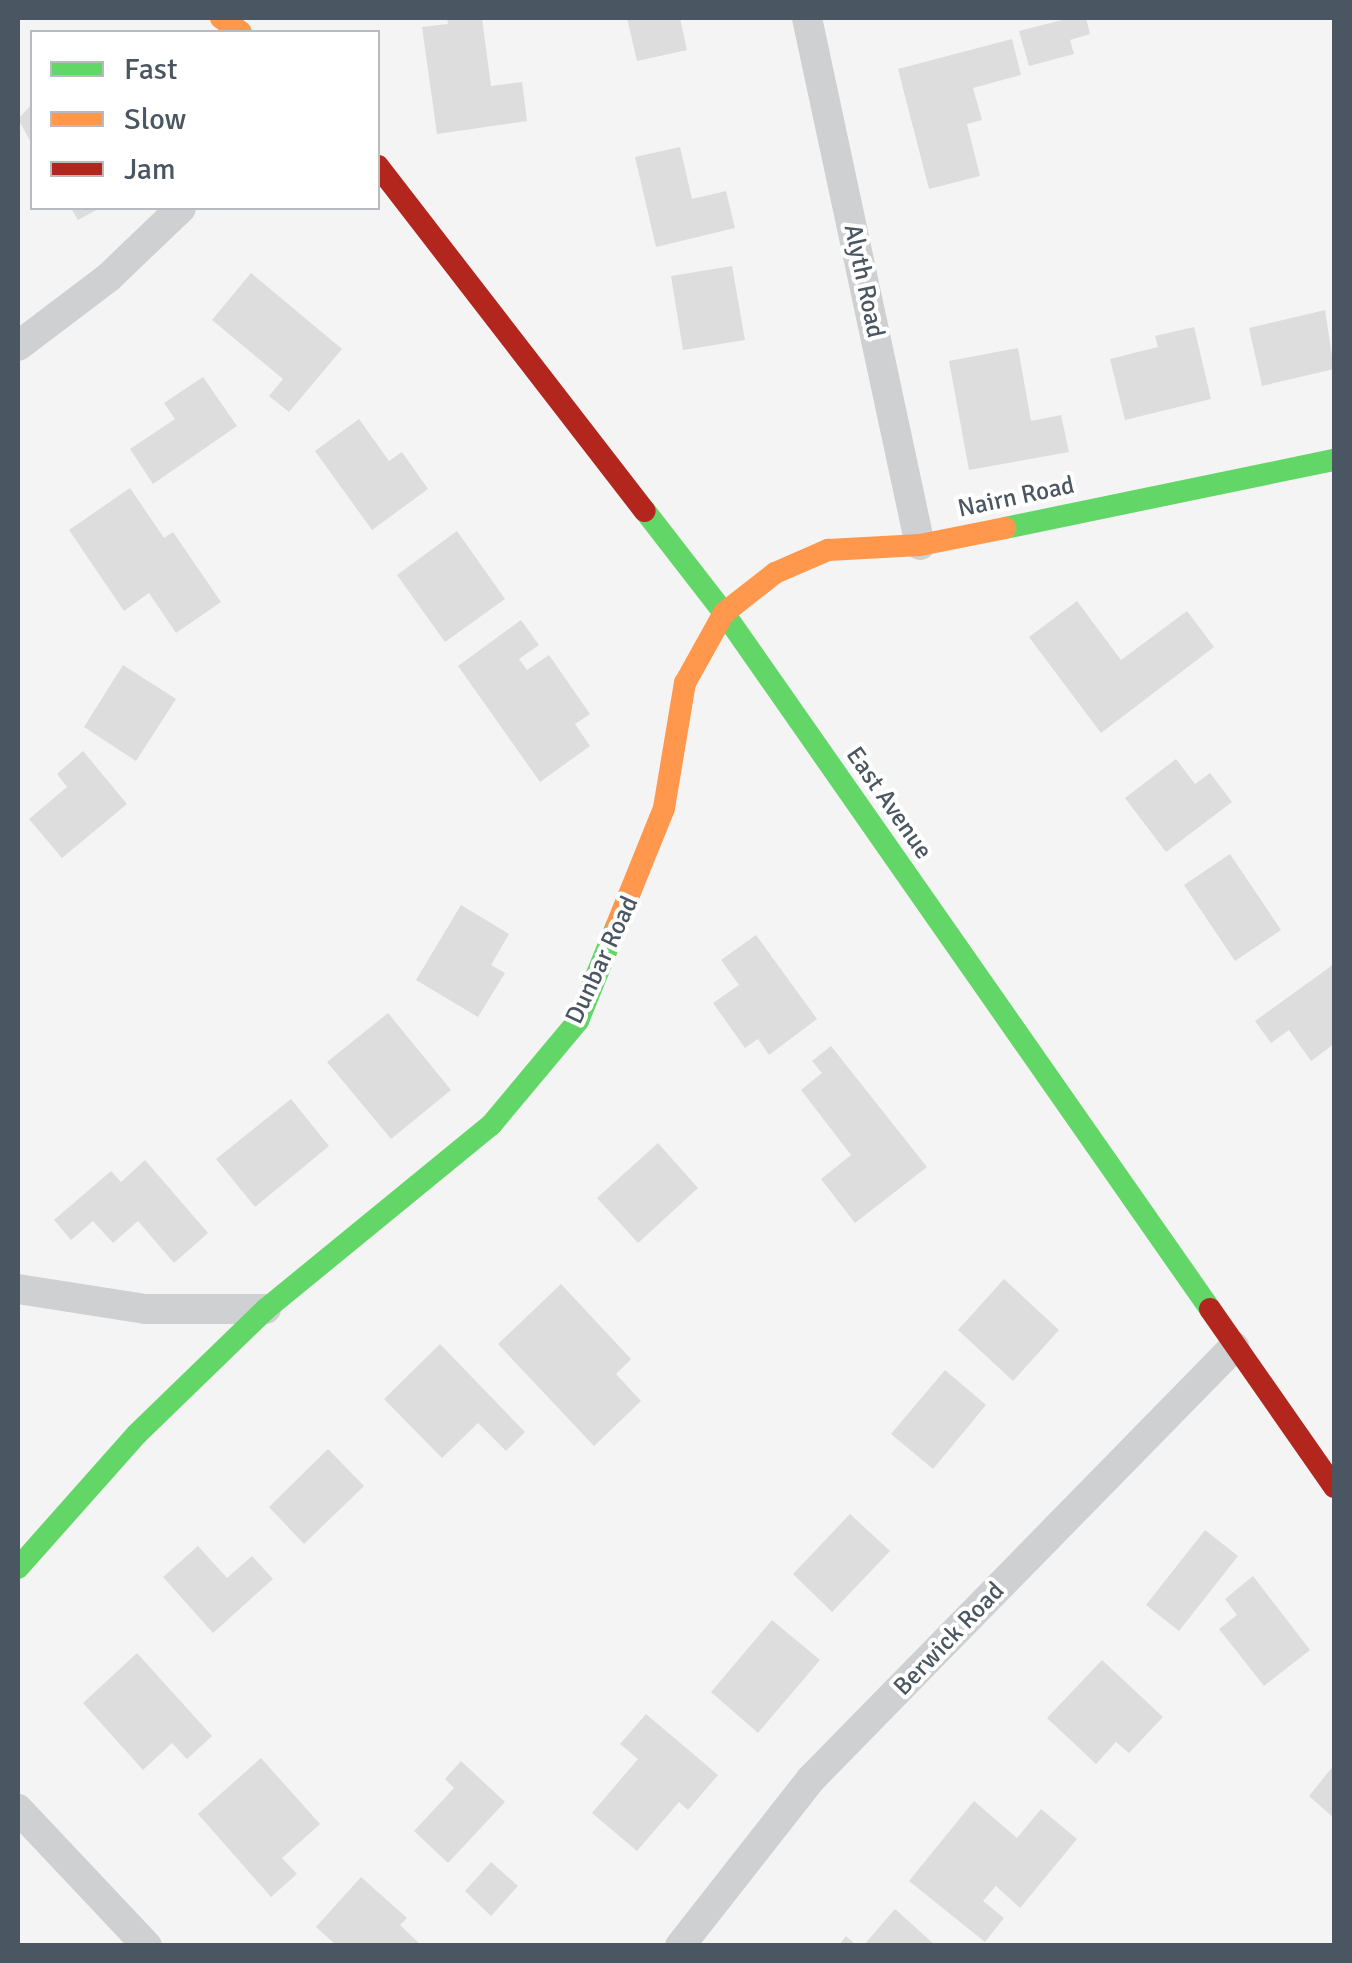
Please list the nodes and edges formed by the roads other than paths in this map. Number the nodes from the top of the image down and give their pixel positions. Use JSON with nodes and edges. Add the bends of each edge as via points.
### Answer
{"nodes":[{"id":1,"x":807,"y":18,"type":"edge"},
{"id":2,"x":380,"y":169,"type":"edge"},
{"id":3,"x":179,"y":210,"type":"edge"},
{"id":4,"x":18,"y":346,"type":"edge"},
{"id":5,"x":1334,"y":460,"type":"edge"},
{"id":6,"x":920,"y":545,"type":"junction"},
{"id":7,"x":724,"y":613,"type":"junction"},
{"id":8,"x":18,"y":1289,"type":"edge"},
{"id":9,"x":266,"y":1309,"type":"junction"},
{"id":10,"x":1234,"y":1346,"type":"junction"},
{"id":11,"x":1334,"y":1487,"type":"edge"},
{"id":12,"x":18,"y":1568,"type":"edge"},
{"id":13,"x":18,"y":1809,"type":"edge"},
{"id":14,"x":148,"y":1946,"type":"edge"},
{"id":15,"x":680,"y":1946,"type":"edge"}],
"edges":[{"from":1,"to":6,"type":"street","name":"Alyth Road"},
{"from":2,"to":7,"type":"street","name":"East Avenue"},
{"from":3,"to":4,"type":"street","via":[[108,278]]},
{"from":5,"to":6,"type":"street","name":"Nairn Road"},
{"from":6,"to":7,"type":"street","name":"Nairn Road","via":[[828,550],[775,573]]},
{"from":7,"to":9,"type":"street","name":"Dunbar Road","via":[[685,682],[664,808],[578,1021],[492,1125]]},
{"from":7,"to":10,"type":"street","name":"East Avenue"},
{"from":8,"to":9,"type":"street","via":[[144,1309]]},
{"from":9,"to":12,"type":"street","name":"Dunbar Road","via":[[138,1434]]},
{"from":10,"to":11,"type":"street","name":"East Avenue"},
{"from":10,"to":15,"type":"street","name":"Berwick Road","via":[[812,1779]]},
{"from":13,"to":14,"type":"street"}]}
